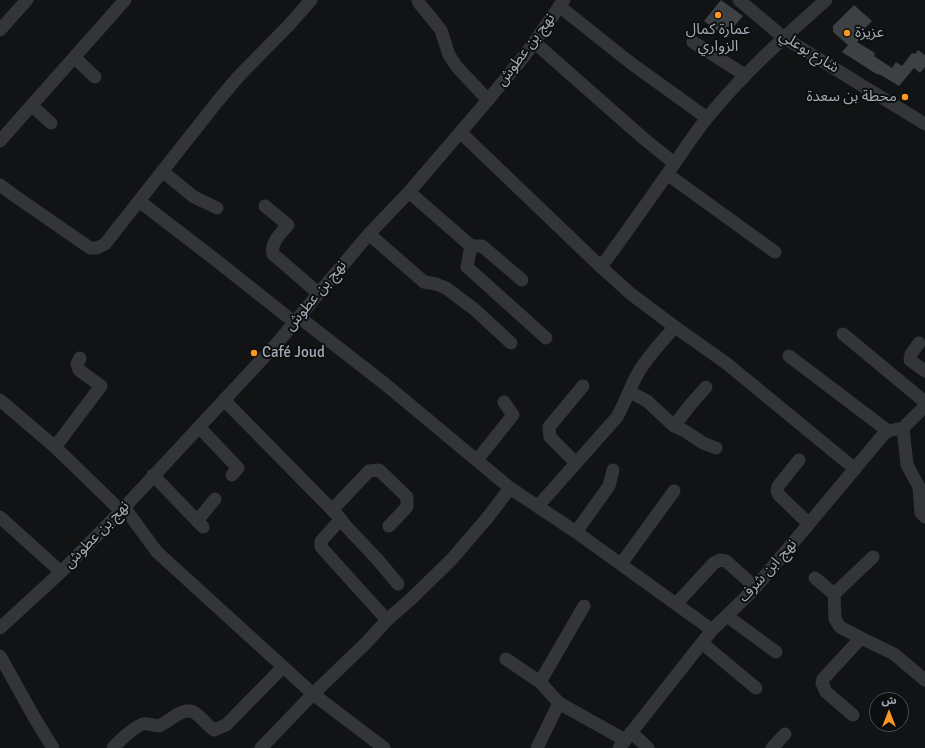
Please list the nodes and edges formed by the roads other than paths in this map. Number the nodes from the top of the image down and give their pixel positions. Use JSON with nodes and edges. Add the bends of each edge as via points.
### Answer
{"nodes":[{"id":1,"x":27,"y":0,"type":"edge"},
{"id":2,"x":125,"y":0,"type":"edge"},
{"id":3,"x":311,"y":0,"type":"edge"},
{"id":4,"x":418,"y":0,"type":"edge"},
{"id":5,"x":739,"y":0,"type":"edge"},
{"id":6,"x":826,"y":0,"type":"edge"},
{"id":7,"x":561,"y":3,"type":"edge"},
{"id":8,"x":0,"y":30,"type":"edge"},
{"id":9,"x":783,"y":37,"type":"junction"},
{"id":10,"x":534,"y":42,"type":"junction"},
{"id":11,"x":693,"y":42,"type":"dead end"},
{"id":12,"x":74,"y":58,"type":"junction"},
{"id":13,"x":745,"y":76,"type":"junction"},
{"id":14,"x":95,"y":77,"type":"dead end"},
{"id":15,"x":488,"y":100,"type":"junction"},
{"id":16,"x":32,"y":106,"type":"junction"},
{"id":17,"x":707,"y":118,"type":"junction"},
{"id":18,"x":51,"y":123,"type":"dead end"},
{"id":19,"x":925,"y":124,"type":"edge"},
{"id":20,"x":460,"y":132,"type":"junction"},
{"id":21,"x":0,"y":141,"type":"edge"},
{"id":22,"x":674,"y":162,"type":"junction"},
{"id":23,"x":162,"y":171,"type":"junction"},
{"id":24,"x":667,"y":174,"type":"junction"},
{"id":25,"x":0,"y":185,"type":"edge"},
{"id":26,"x":409,"y":192,"type":"junction"},
{"id":27,"x":138,"y":201,"type":"junction"},
{"id":28,"x":265,"y":206,"type":"dead end"},
{"id":29,"x":217,"y":208,"type":"dead end"},
{"id":30,"x":369,"y":234,"type":"junction"},
{"id":31,"x":471,"y":246,"type":"junction"},
{"id":32,"x":775,"y":252,"type":"dead end"},
{"id":33,"x":601,"y":267,"type":"junction"},
{"id":34,"x":522,"y":280,"type":"dead end"},
{"id":35,"x":318,"y":293,"type":"junction"},
{"id":36,"x":296,"y":319,"type":"junction"},
{"id":37,"x":675,"y":327,"type":"junction"},
{"id":38,"x":842,"y":334,"type":"dead end"},
{"id":39,"x":546,"y":338,"type":"dead end"},
{"id":40,"x":511,"y":343,"type":"dead end"},
{"id":41,"x":919,"y":343,"type":"dead end"},
{"id":42,"x":789,"y":356,"type":"dead end"},
{"id":43,"x":80,"y":358,"type":"dead end"},
{"id":44,"x":925,"y":371,"type":"edge"},
{"id":45,"x":583,"y":386,"type":"dead end"},
{"id":46,"x":706,"y":387,"type":"dead end"},
{"id":47,"x":630,"y":392,"type":"junction"},
{"id":48,"x":0,"y":400,"type":"edge"},
{"id":49,"x":224,"y":400,"type":"junction"},
{"id":50,"x":504,"y":402,"type":"dead end"},
{"id":51,"x":925,"y":402,"type":"edge"},
{"id":52,"x":925,"y":406,"type":"edge"},
{"id":53,"x":674,"y":426,"type":"junction"},
{"id":54,"x":199,"y":427,"type":"junction"},
{"id":55,"x":903,"y":428,"type":"junction"},
{"id":56,"x":888,"y":431,"type":"junction"},
{"id":57,"x":54,"y":447,"type":"junction"},
{"id":58,"x":716,"y":448,"type":"dead end"},
{"id":59,"x":477,"y":460,"type":"junction"},
{"id":60,"x":799,"y":460,"type":"dead end"},
{"id":61,"x":576,"y":463,"type":"junction"},
{"id":62,"x":855,"y":469,"type":"junction"},
{"id":63,"x":613,"y":470,"type":"dead end"},
{"id":64,"x":153,"y":475,"type":"junction"},
{"id":65,"x":232,"y":475,"type":"dead end"},
{"id":66,"x":510,"y":488,"type":"junction"},
{"id":67,"x":674,"y":491,"type":"dead end"},
{"id":68,"x":216,"y":499,"type":"dead end"},
{"id":69,"x":538,"y":506,"type":"junction"},
{"id":70,"x":122,"y":509,"type":"junction"},
{"id":71,"x":332,"y":510,"type":"junction"},
{"id":72,"x":0,"y":517,"type":"edge"},
{"id":73,"x":925,"y":517,"type":"edge"},
{"id":74,"x":341,"y":519,"type":"junction"},
{"id":75,"x":809,"y":524,"type":"junction"},
{"id":76,"x":388,"y":526,"type":"dead end"},
{"id":77,"x":576,"y":532,"type":"junction"},
{"id":78,"x":873,"y":557,"type":"dead end"},
{"id":79,"x":621,"y":564,"type":"junction"},
{"id":80,"x":60,"y":572,"type":"junction"},
{"id":81,"x":815,"y":578,"type":"dead end"},
{"id":82,"x":398,"y":584,"type":"dead end"},
{"id":83,"x":755,"y":587,"type":"junction"},
{"id":84,"x":834,"y":594,"type":"junction"},
{"id":85,"x":676,"y":604,"type":"junction"},
{"id":86,"x":584,"y":606,"type":"dead end"},
{"id":87,"x":727,"y":616,"type":"junction"},
{"id":88,"x":387,"y":620,"type":"junction"},
{"id":89,"x":0,"y":628,"type":"edge"},
{"id":90,"x":712,"y":630,"type":"junction"},
{"id":91,"x":861,"y":638,"type":"junction"},
{"id":92,"x":702,"y":643,"type":"junction"},
{"id":93,"x":776,"y":652,"type":"dead end"},
{"id":94,"x":0,"y":656,"type":"edge"},
{"id":95,"x":506,"y":659,"type":"dead end"},
{"id":96,"x":283,"y":667,"type":"junction"},
{"id":97,"x":925,"y":680,"type":"edge"},
{"id":98,"x":540,"y":682,"type":"junction"},
{"id":99,"x":756,"y":688,"type":"dead end"},
{"id":100,"x":313,"y":694,"type":"junction"},
{"id":101,"x":558,"y":703,"type":"junction"},
{"id":102,"x":853,"y":715,"type":"dead end"},
{"id":103,"x":785,"y":734,"type":"dead end"},
{"id":104,"x":625,"y":740,"type":"edge"},
{"id":105,"x":52,"y":748,"type":"edge"},
{"id":106,"x":113,"y":748,"type":"edge"},
{"id":107,"x":261,"y":748,"type":"edge"},
{"id":108,"x":384,"y":748,"type":"edge"},
{"id":109,"x":537,"y":748,"type":"edge"},
{"id":110,"x":648,"y":748,"type":"edge"},
{"id":111,"x":772,"y":748,"type":"edge"}],
"edges":[{"from":1,"to":8,"type":"street"},
{"from":2,"to":12,"type":"street"},
{"from":3,"to":23,"type":"street","via":[[238,77]]},
{"from":4,"to":15,"type":"street","via":[[441,30],[449,55],[457,67]]},
{"from":5,"to":9,"type":"street","name":"شارع بوعلي"},
{"from":6,"to":9,"type":"street"},
{"from":7,"to":10,"type":"street","name":"نهج بن عطوش"},
{"from":7,"to":17,"type":"street","via":[[632,64]]},
{"from":9,"to":13,"type":"street"},
{"from":9,"to":19,"type":"street","name":"شارع بوعلي"},
{"from":10,"to":15,"type":"street","name":"نهج بن عطوش"},
{"from":10,"to":22,"type":"street"},
{"from":11,"to":13,"type":"street"},
{"from":12,"to":14,"type":"street"},
{"from":12,"to":16,"type":"street"},
{"from":13,"to":17,"type":"street"},
{"from":15,"to":20,"type":"street","name":"نهج بن عطوش"},
{"from":16,"to":18,"type":"street"},
{"from":16,"to":21,"type":"street"},
{"from":17,"to":22,"type":"street"},
{"from":20,"to":26,"type":"street","name":"نهج بن عطوش"},
{"from":20,"to":33,"type":"street"},
{"from":22,"to":24,"type":"street"},
{"from":23,"to":27,"type":"street"},
{"from":23,"to":29,"type":"street","via":[[194,197]]},
{"from":24,"to":32,"type":"street"},
{"from":24,"to":33,"type":"street"},
{"from":25,"to":27,"type":"street","via":[[90,248],[105,244]]},
{"from":26,"to":30,"type":"street","name":"نهج بن عطوش"},
{"from":26,"to":31,"type":"street"},
{"from":27,"to":36,"type":"street"},
{"from":28,"to":35,"type":"street","via":[[288,225],[272,245],[273,254]]},
{"from":30,"to":35,"type":"street","name":"نهج بن عطوش"},
{"from":30,"to":40,"type":"street","via":[[424,282],[446,288]]},
{"from":31,"to":34,"type":"street","via":[[482,246]]},
{"from":31,"to":39,"type":"street","via":[[467,267]]},
{"from":33,"to":37,"type":"street"},
{"from":35,"to":36,"type":"street","name":"نهج بن عطوش"},
{"from":36,"to":49,"type":"street","name":"نهج بن عطوش"},
{"from":36,"to":59,"type":"street","via":[[385,384]]},
{"from":37,"to":47,"type":"street","via":[[643,364]]},
{"from":37,"to":62,"type":"street","via":[[726,363]]},
{"from":38,"to":51,"type":"street"},
{"from":41,"to":44,"type":"street","via":[[910,360]]},
{"from":42,"to":56,"type":"street"},
{"from":43,"to":57,"type":"street","via":[[77,364],[79,370],[101,386]]},
{"from":45,"to":61,"type":"street","via":[[549,427],[550,437]]},
{"from":46,"to":53,"type":"street"},
{"from":47,"to":53,"type":"street","via":[[647,400]]},
{"from":47,"to":61,"type":"street","via":[[617,417]]},
{"from":48,"to":57,"type":"street"},
{"from":49,"to":54,"type":"street","name":"نهج بن عطوش"},
{"from":49,"to":71,"type":"street"},
{"from":50,"to":59,"type":"street","via":[[513,415]]},
{"from":52,"to":55,"type":"street"},
{"from":53,"to":58,"type":"street"},
{"from":54,"to":64,"type":"street","name":"نهج بن عطوش"},
{"from":54,"to":65,"type":"street","via":[[238,468]]},
{"from":55,"to":56,"type":"street"},
{"from":55,"to":73,"type":"street","via":[[907,464],[919,487],[921,513]]},
{"from":56,"to":62,"type":"street","name":"نهج ابن شرف"},
{"from":57,"to":70,"type":"street"},
{"from":59,"to":66,"type":"street"},
{"from":60,"to":75,"type":"street","via":[[778,486],[777,491]]},
{"from":61,"to":69,"type":"street"},
{"from":62,"to":75,"type":"street","name":"نهج ابن شرف"},
{"from":63,"to":77,"type":"street","via":[[609,486]]},
{"from":64,"to":68,"type":"street","via":[[200,524]]},
{"from":64,"to":70,"type":"street","name":"نهج بن عطوش"},
{"from":66,"to":69,"type":"street"},
{"from":66,"to":88,"type":"street","via":[[452,559]]},
{"from":67,"to":79,"type":"street"},
{"from":69,"to":77,"type":"street"},
{"from":70,"to":80,"type":"street","name":"نهج بن عطوش"},
{"from":70,"to":96,"type":"street","via":[[157,552]]},
{"from":71,"to":74,"type":"street"},
{"from":71,"to":76,"type":"street","via":[[369,471],[379,470],[407,498],[407,507]]},
{"from":72,"to":80,"type":"street"},
{"from":74,"to":82,"type":"street"},
{"from":74,"to":88,"type":"street","via":[[321,541],[321,547]]},
{"from":75,"to":83,"type":"street","name":"نهج ابن شرف"},
{"from":77,"to":79,"type":"street"},
{"from":78,"to":84,"type":"street"},
{"from":79,"to":85,"type":"street"},
{"from":80,"to":89,"type":"street","name":"نهج بن عطوش"},
{"from":81,"to":84,"type":"street"},
{"from":83,"to":85,"type":"street","via":[[726,561],[720,560],[714,563]]},
{"from":83,"to":87,"type":"street","name":"نهج ابن شرف"},
{"from":84,"to":91,"type":"street","via":[[837,623]]},
{"from":85,"to":90,"type":"street"},
{"from":86,"to":98,"type":"street"},
{"from":87,"to":90,"type":"street","name":"نهج ابن شرف"},
{"from":87,"to":93,"type":"street"},
{"from":88,"to":100,"type":"street"},
{"from":90,"to":92,"type":"street","name":"نهج ابن شرف"},
{"from":91,"to":97,"type":"street","via":[[894,654]]},
{"from":91,"to":102,"type":"street","via":[[823,679],[822,684],[826,692]]},
{"from":92,"to":99,"type":"street"},
{"from":92,"to":104,"type":"street","name":"نهج ابن شرف"},
{"from":94,"to":105,"type":"street"},
{"from":95,"to":98,"type":"street"},
{"from":96,"to":100,"type":"street"},
{"from":96,"to":106,"type":"street","via":[[226,725],[220,728],[214,730],[195,713],[190,710],[184,711],[159,726],[140,726]]},
{"from":98,"to":101,"type":"street"},
{"from":100,"to":107,"type":"street"},
{"from":100,"to":108,"type":"street"},
{"from":101,"to":104,"type":"street"},
{"from":101,"to":109,"type":"street"},
{"from":103,"to":111,"type":"street"},
{"from":104,"to":110,"type":"street"}]}
